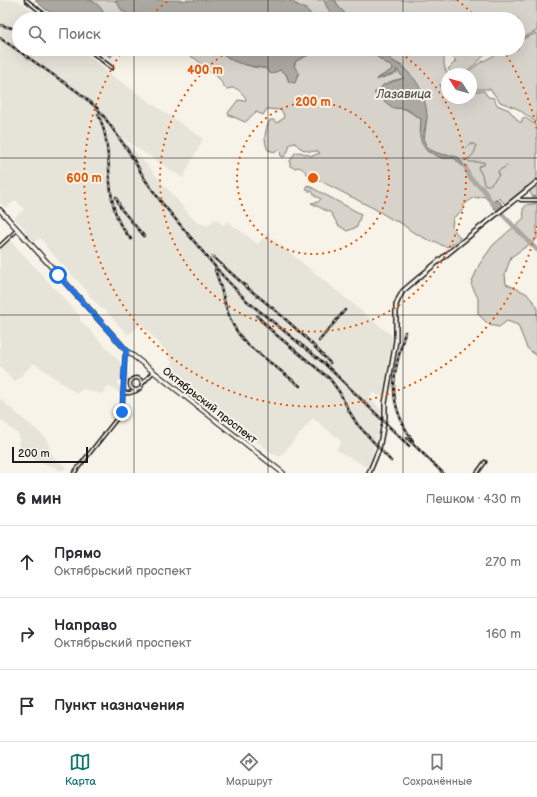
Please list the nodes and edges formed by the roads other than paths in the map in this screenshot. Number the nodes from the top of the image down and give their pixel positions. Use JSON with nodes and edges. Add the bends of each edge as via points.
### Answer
{"nodes":[{"id":1,"x":26,"y":0,"type":"edge"},
{"id":2,"x":41,"y":12,"type":"edge"},
{"id":3,"x":97,"y":56,"type":"edge"},
{"id":4,"x":112,"y":68,"type":"dead end"},
{"id":5,"x":537,"y":182,"type":"edge"},
{"id":6,"x":517,"y":198,"type":"junction"},
{"id":7,"x":537,"y":200,"type":"edge"},
{"id":8,"x":0,"y":210,"type":"edge"},
{"id":9,"x":18,"y":230,"type":"junction"},
{"id":10,"x":0,"y":246,"type":"edge"},
{"id":11,"x":127,"y":351,"type":"junction"},
{"id":12,"x":153,"y":372,"type":"junction"},
{"id":13,"x":142,"y":384,"type":"junction"},
{"id":14,"x":136,"y":390,"type":"junction"},
{"id":15,"x":123,"y":393,"type":"junction"},
{"id":16,"x":485,"y":462,"type":"dead end"},
{"id":17,"x":74,"y":473,"type":"edge"},
{"id":18,"x":283,"y":473,"type":"edge"},
{"id":19,"x":369,"y":473,"type":"edge"},
{"id":20,"x":477,"y":473,"type":"edge"}],
"edges":[{"from":1,"to":2,"type":"street"},
{"from":3,"to":4,"type":"street"},
{"from":5,"to":6,"type":"street"},
{"from":6,"to":7,"type":"street"},
{"from":6,"to":19,"type":"street","via":[[466,237],[399,298],[396,305],[396,341],[386,410],[379,449]]},
{"from":8,"to":9,"type":"main road","name":"Октябрьский проспект"},
{"from":9,"to":10,"type":"street"},
{"from":9,"to":11,"type":"main road","name":"Октябрьский проспект"},
{"from":11,"to":12,"type":"main road","name":"Октябрьский проспект"},
{"from":11,"to":15,"type":"street"},
{"from":12,"to":13,"type":"street"},
{"from":12,"to":18,"type":"main road","name":"Октябрьский проспект"},
{"from":13,"to":14,"type":"street","via":[[141,388]]},
{"from":13,"to":14,"type":"street","via":[[139,379],[131,380],[130,386]]},
{"from":14,"to":15,"type":"street"},
{"from":15,"to":17,"type":"street","via":[[122,412]]},
{"from":16,"to":20,"type":"street"}]}
